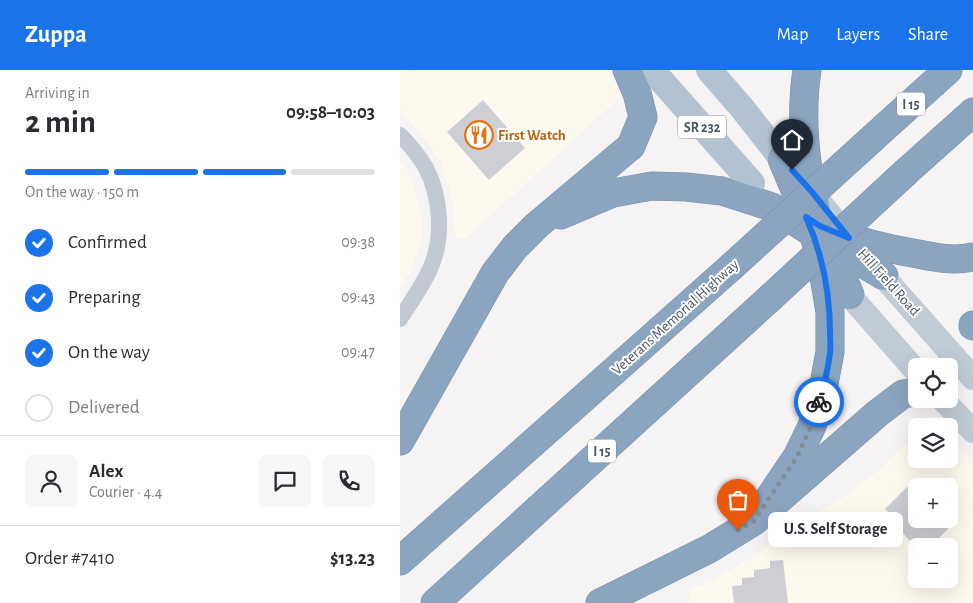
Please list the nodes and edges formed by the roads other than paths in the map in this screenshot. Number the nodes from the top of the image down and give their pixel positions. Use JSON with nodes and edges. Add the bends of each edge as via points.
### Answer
{"nodes":[{"id":1,"x":627,"y":70,"type":"edge"},
{"id":2,"x":652,"y":70,"type":"edge"},
{"id":3,"x":709,"y":70,"type":"edge"},
{"id":4,"x":807,"y":70,"type":"edge"},
{"id":5,"x":948,"y":70,"type":"edge"},
{"id":6,"x":973,"y":112,"type":"edge"},
{"id":7,"x":400,"y":134,"type":"edge"},
{"id":8,"x":782,"y":159,"type":"joint"},
{"id":9,"x":752,"y":183,"type":"junction"},
{"id":10,"x":772,"y":206,"type":"junction"},
{"id":11,"x":536,"y":226,"type":"junction"},
{"id":12,"x":821,"y":230,"type":"junction"},
{"id":13,"x":973,"y":257,"type":"edge"},
{"id":14,"x":884,"y":276,"type":"joint"},
{"id":15,"x":850,"y":296,"type":"joint"},
{"id":16,"x":400,"y":319,"type":"edge"},
{"id":17,"x":908,"y":361,"type":"edge"},
{"id":18,"x":973,"y":378,"type":"edge"},
{"id":19,"x":908,"y":393,"type":"edge"},
{"id":20,"x":951,"y":408,"type":"edge"},
{"id":21,"x":973,"y":431,"type":"edge"},
{"id":22,"x":400,"y":441,"type":"edge"},
{"id":23,"x":753,"y":522,"type":"junction"},
{"id":24,"x":400,"y":562,"type":"edge"},
{"id":25,"x":436,"y":603,"type":"edge"},
{"id":26,"x":600,"y":603,"type":"edge"}],
"edges":[{"from":1,"to":11,"type":"highway","via":[[638,93],[643,117],[631,146]]},
{"from":2,"to":9,"type":"main road","number":"SR 232"},
{"from":3,"to":8,"type":"main road","number":"SR 232"},
{"from":4,"to":12,"type":"highway","via":[[806,148]]},
{"from":5,"to":24,"type":"highway","name":"Veterans Memorial Highway","number":"I 15","bridge":true},
{"from":6,"to":25,"type":"highway","number":"I 15","bridge":true},
{"from":7,"to":16,"type":"street","via":[[418,155],[431,180],[439,234],[430,271]]},
{"from":8,"to":12,"type":"highway"},
{"from":9,"to":10,"type":"main road","number":"SR 232"},
{"from":9,"to":12,"type":"highway"},
{"from":10,"to":11,"type":"highway","via":[[722,191],[652,186],[614,193]]},
{"from":10,"to":12,"type":"highway"},
{"from":11,"to":22,"type":"highway","via":[[495,273]]},
{"from":12,"to":13,"type":"highway","via":[[876,246],[928,256],[959,260]]},
{"from":12,"to":14,"type":"highway"},
{"from":12,"to":15,"type":"highway"},
{"from":12,"to":23,"type":"highway","via":[[830,312],[830,352],[823,389],[797,457]]},
{"from":14,"to":18,"type":"main road","name":"Hill Field Road"},
{"from":15,"to":17,"type":"main road"},
{"from":19,"to":23,"type":"highway","via":[[878,413]]},
{"from":20,"to":21,"type":"main road"},
{"from":23,"to":26,"type":"highway","via":[[709,549]]}]}
